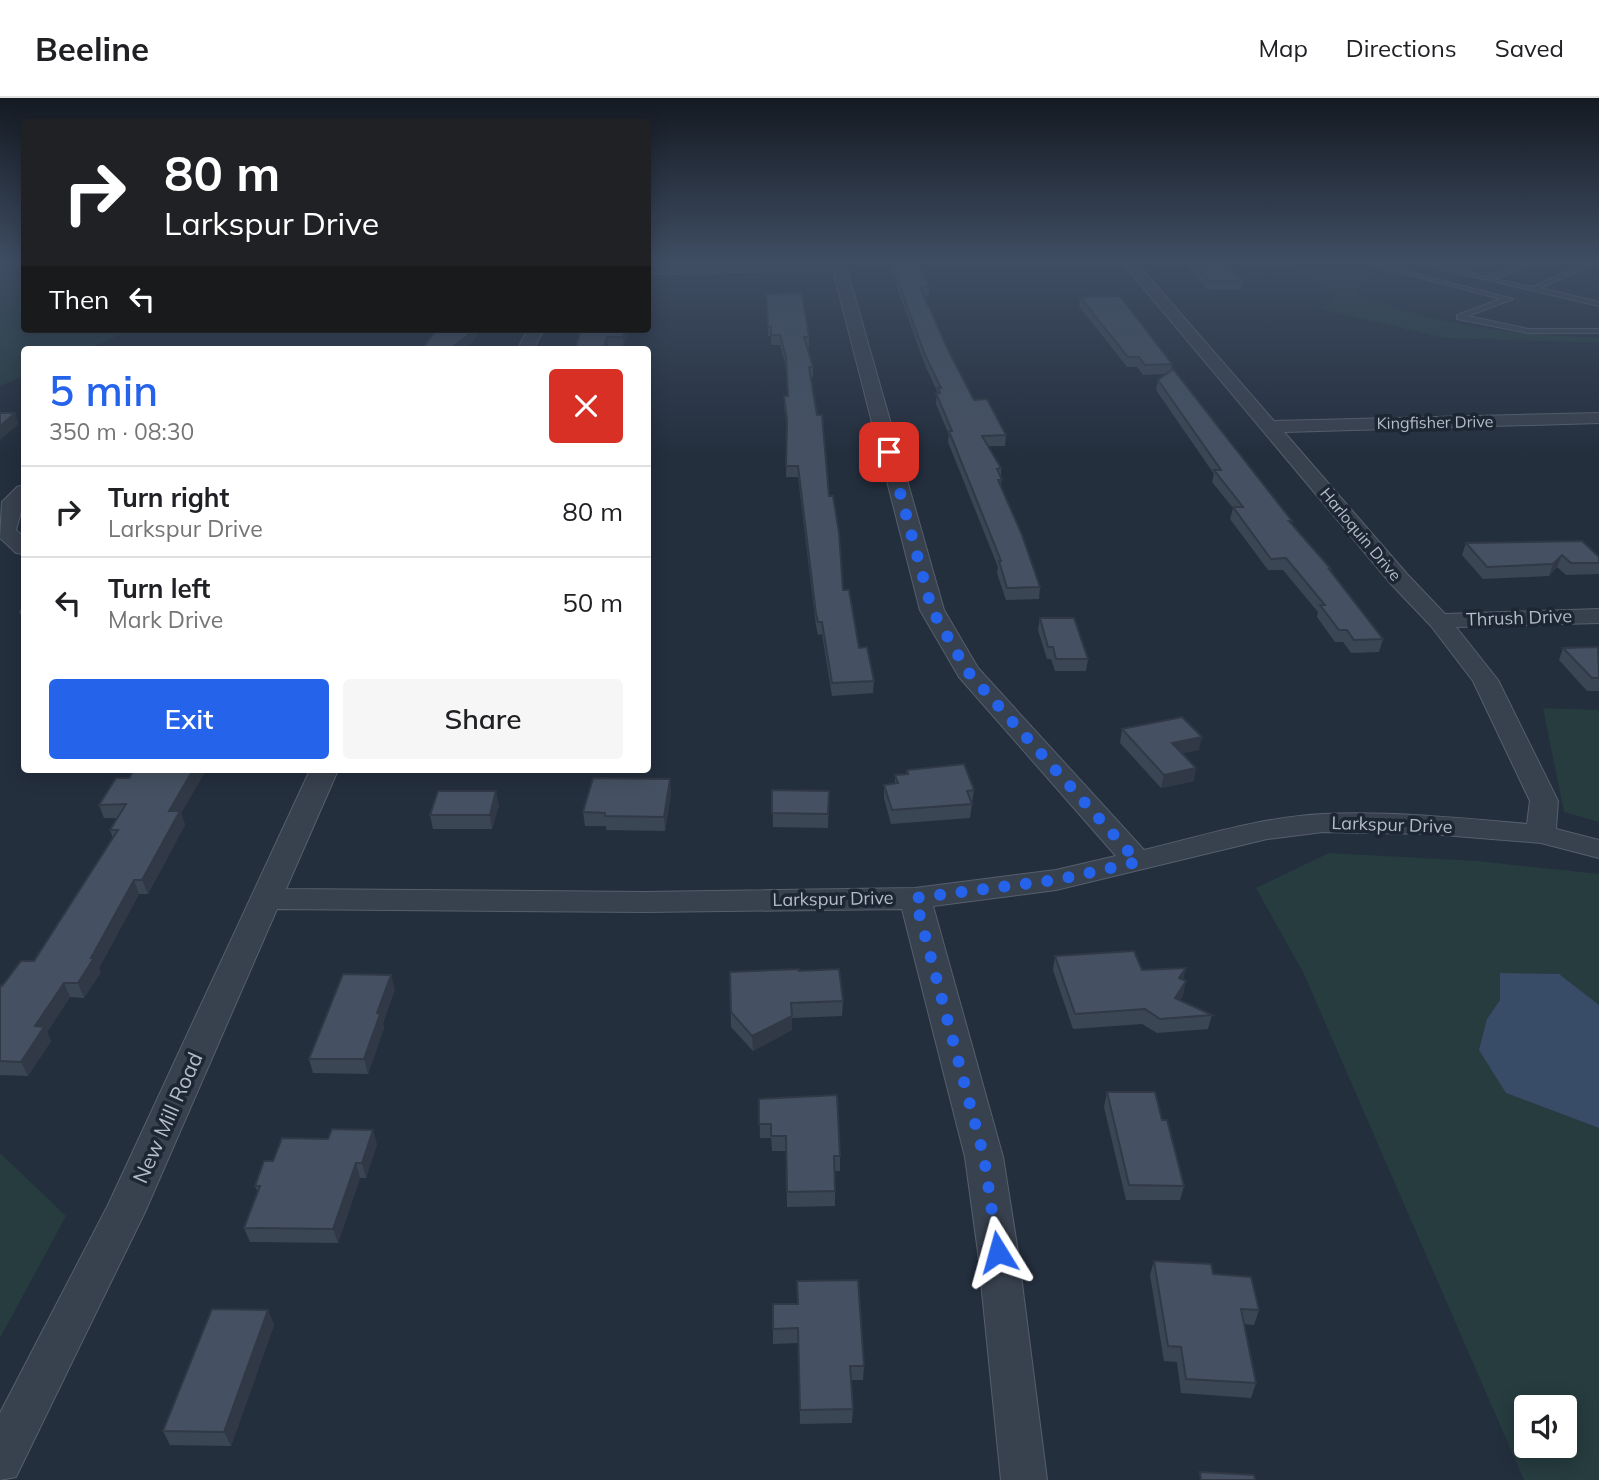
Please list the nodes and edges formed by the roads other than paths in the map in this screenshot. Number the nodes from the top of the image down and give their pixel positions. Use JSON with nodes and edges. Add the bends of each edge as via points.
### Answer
{"nodes":[{"id":1,"x":855,"y":324,"type":"edge"},
{"id":2,"x":1183,"y":324,"type":"edge"},
{"id":3,"x":1496,"y":324,"type":"edge"},
{"id":4,"x":1599,"y":331,"type":"edge"},
{"id":5,"x":1599,"y":418,"type":"edge"},
{"id":6,"x":1270,"y":426,"type":"junction"},
{"id":7,"x":21,"y":494,"type":"edge"},
{"id":8,"x":21,"y":545,"type":"edge"},
{"id":9,"x":1599,"y":616,"type":"edge"},
{"id":10,"x":1439,"y":621,"type":"junction"},
{"id":11,"x":323,"y":773,"type":"edge"},
{"id":12,"x":1541,"y":834,"type":"junction"},
{"id":13,"x":1599,"y":849,"type":"edge"},
{"id":14,"x":1138,"y":862,"type":"junction"},
{"id":15,"x":915,"y":898,"type":"junction"},
{"id":16,"x":267,"y":899,"type":"junction"},
{"id":17,"x":0,"y":1461,"type":"edge"},
{"id":18,"x":1024,"y":1480,"type":"edge"}],
"edges":[{"from":1,"to":14,"type":"street","via":[[932,610],[968,672]]},
{"from":2,"to":6,"type":"street","name":"Harloquin Drive"},
{"from":3,"to":4,"type":"lane","via":[[1528,331]]},
{"from":5,"to":6,"type":"street","name":"Kingfisher Drive"},
{"from":6,"to":10,"type":"street","name":"Harloquin Drive"},
{"from":7,"to":8,"type":"street","via":[[12,502],[5,531]]},
{"from":9,"to":10,"type":"street","name":"Thrush Drive"},
{"from":10,"to":12,"type":"street","name":"Harloquin Drive","via":[[1485,680],[1544,801]]},
{"from":11,"to":16,"type":"street","name":"New Mill Road"},
{"from":12,"to":13,"type":"street","name":"Larkspur Drive"},
{"from":12,"to":14,"type":"street","name":"Larkspur Drive","via":[[1322,823],[1267,830]]},
{"from":14,"to":15,"type":"street","name":"Larkspur Drive","via":[[1056,880]]},
{"from":15,"to":16,"type":"street","name":"Larkspur Drive","via":[[645,902]]},
{"from":15,"to":18,"type":"street","via":[[984,1157]]},
{"from":16,"to":17,"type":"street","name":"New Mill Road","via":[[125,1212]]}]}
